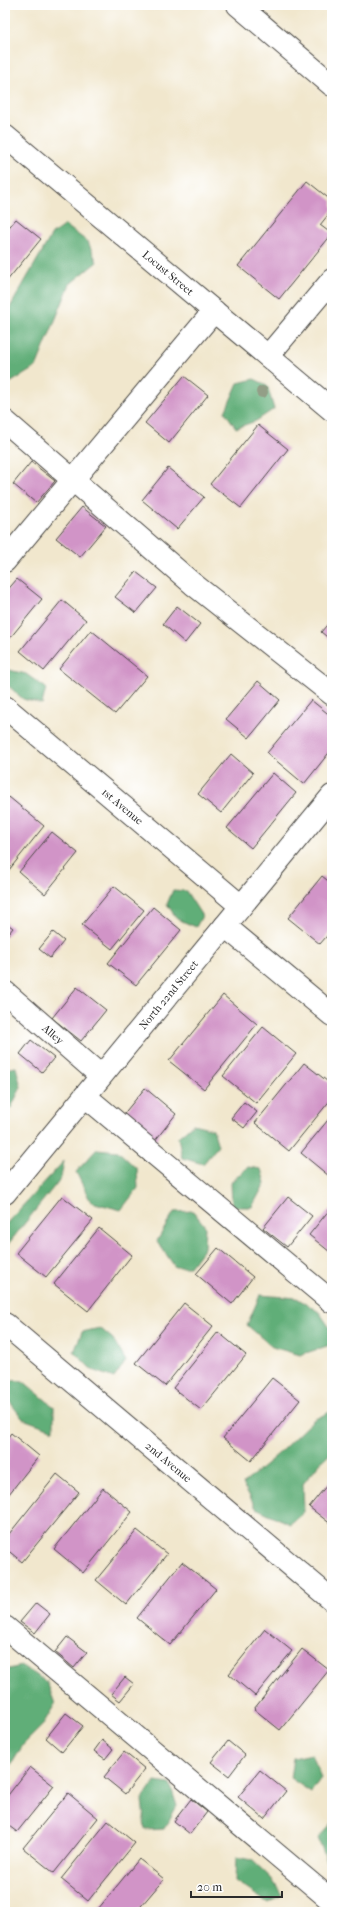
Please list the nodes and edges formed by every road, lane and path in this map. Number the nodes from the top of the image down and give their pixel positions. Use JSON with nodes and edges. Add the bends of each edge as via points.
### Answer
{"nodes":[{"id":1,"x":238,"y":5,"type":"edge"},
{"id":2,"x":332,"y":85,"type":"edge"},
{"id":3,"x":5,"y":136,"type":"edge"},
{"id":4,"x":332,"y":280,"type":"edge"},
{"id":5,"x":214,"y":311,"type":"junction"},
{"id":6,"x":268,"y":356,"type":"junction"},
{"id":7,"x":332,"y":410,"type":"edge"},
{"id":8,"x":5,"y":421,"type":"edge"},
{"id":9,"x":74,"y":479,"type":"junction"},
{"id":10,"x":5,"y":561,"type":"edge"},
{"id":11,"x":332,"y":694,"type":"edge"},
{"id":12,"x":5,"y":707,"type":"edge"},
{"id":13,"x":332,"y":796,"type":"edge"},
{"id":14,"x":242,"y":906,"type":"junction"},
{"id":15,"x":225,"y":926,"type":"junction"},
{"id":16,"x":5,"y":992,"type":"edge"},
{"id":17,"x":332,"y":1015,"type":"edge"},
{"id":18,"x":101,"y":1076,"type":"junction"},
{"id":19,"x":85,"y":1096,"type":"junction"},
{"id":20,"x":5,"y":1193,"type":"edge"},
{"id":21,"x":332,"y":1302,"type":"edge"},
{"id":22,"x":5,"y":1324,"type":"edge"},
{"id":23,"x":332,"y":1600,"type":"edge"},
{"id":24,"x":5,"y":1627,"type":"edge"},
{"id":25,"x":332,"y":1901,"type":"edge"}],
"edges":[{"from":1,"to":2,"type":"street"},
{"from":3,"to":5,"type":"street","name":"Locust Street"},
{"from":4,"to":6,"type":"street"},
{"from":5,"to":6,"type":"street","name":"Locust Street"},
{"from":5,"to":9,"type":"street"},
{"from":6,"to":7,"type":"street","name":"Locust Street"},
{"from":8,"to":9,"type":"street"},
{"from":9,"to":10,"type":"street"},
{"from":9,"to":11,"type":"street","via":[[194,584]]},
{"from":12,"to":14,"type":"street","name":"1st Avenue"},
{"from":13,"to":14,"type":"street","name":"North 22nd Street"},
{"from":14,"to":15,"type":"street","name":"North 22nd Street"},
{"from":15,"to":17,"type":"street"},
{"from":15,"to":18,"type":"street","name":"North 22nd Street"},
{"from":16,"to":18,"type":"street","name":"Alley"},
{"from":18,"to":19,"type":"street","name":"North 22nd Street"},
{"from":19,"to":20,"type":"street","name":"North 22nd Street"},
{"from":19,"to":21,"type":"street"},
{"from":22,"to":23,"type":"street","name":"2nd Avenue"},
{"from":24,"to":25,"type":"street"}]}
